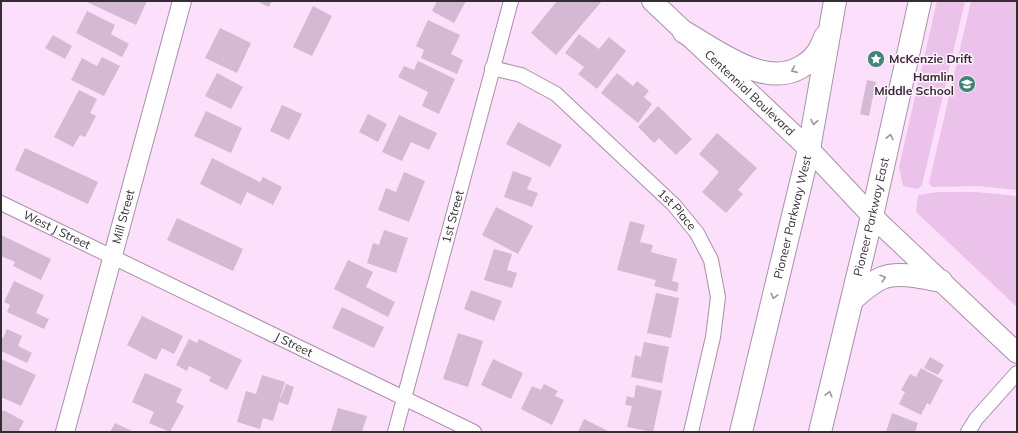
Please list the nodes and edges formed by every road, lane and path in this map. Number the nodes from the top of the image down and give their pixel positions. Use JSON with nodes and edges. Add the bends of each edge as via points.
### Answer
{"nodes":[{"id":1,"x":182,"y":1,"type":"edge"},
{"id":2,"x":511,"y":1,"type":"edge"},
{"id":3,"x":652,"y":1,"type":"edge"},
{"id":4,"x":920,"y":1,"type":"edge"},
{"id":5,"x":834,"y":10,"type":"edge"},
{"id":6,"x":684,"y":32,"type":"junction"},
{"id":7,"x":492,"y":68,"type":"junction"},
{"id":8,"x":809,"y":149,"type":"junction"},
{"id":9,"x":1,"y":203,"type":"edge"},
{"id":10,"x":872,"y":216,"type":"junction"},
{"id":11,"x":113,"y":257,"type":"junction"},
{"id":12,"x":941,"y":281,"type":"junction"},
{"id":13,"x":852,"y":300,"type":"junction"},
{"id":14,"x":1017,"y":353,"type":"edge"},
{"id":15,"x":1017,"y":374,"type":"edge"},
{"id":16,"x":404,"y":399,"type":"junction"},
{"id":17,"x":65,"y":432,"type":"edge"},
{"id":18,"x":395,"y":432,"type":"edge"},
{"id":19,"x":474,"y":432,"type":"edge"},
{"id":20,"x":691,"y":432,"type":"edge"},
{"id":21,"x":741,"y":432,"type":"edge"},
{"id":22,"x":820,"y":432,"type":"edge"},
{"id":23,"x":968,"y":432,"type":"edge"}],
"edges":[{"from":1,"to":11,"type":"street","name":"Mill Street"},
{"from":2,"to":7,"type":"street","name":"1st Street"},
{"from":3,"to":6,"type":"main road","name":"Centennial Boulevard"},
{"from":10,"to":4,"type":"main road","name":"Pioneer Parkway East","one_way":true},
{"from":5,"to":6,"type":"main road","one_way":true,"via":[[821,49],[811,62],[792,72],[777,75],[754,70]]},
{"from":5,"to":8,"type":"main road","name":"Pioneer Parkway West","one_way":true},
{"from":6,"to":8,"type":"main road","name":"Centennial Boulevard"},
{"from":7,"to":16,"type":"street","name":"1st Street"},
{"from":7,"to":20,"type":"street","name":"1st Place","via":[[521,76],[556,94],[674,205],[697,233],[711,260],[718,296],[713,337]]},
{"from":8,"to":10,"type":"main road","name":"Centennial Boulevard"},
{"from":8,"to":21,"type":"main road","name":"Pioneer Parkway West","one_way":true},
{"from":9,"to":11,"type":"street","name":"West J Street"},
{"from":10,"to":12,"type":"main road","name":"Centennial Boulevard"},
{"from":10,"to":13,"type":"main road","name":"Pioneer Parkway East"},
{"from":11,"to":16,"type":"street","name":"J Street"},
{"from":11,"to":17,"type":"street","name":"Mill Street"},
{"from":13,"to":12,"type":"main road","one_way":true,"via":[[870,284],[883,277],[910,275]]},
{"from":12,"to":14,"type":"main road","name":"Centennial Boulevard"},
{"from":22,"to":13,"type":"main road","name":"Pioneer Parkway East","one_way":true},
{"from":15,"to":23,"type":"street","via":[[976,419]]},
{"from":16,"to":18,"type":"street","name":"1st Street"},
{"from":16,"to":19,"type":"street","name":"J Street"}]}
